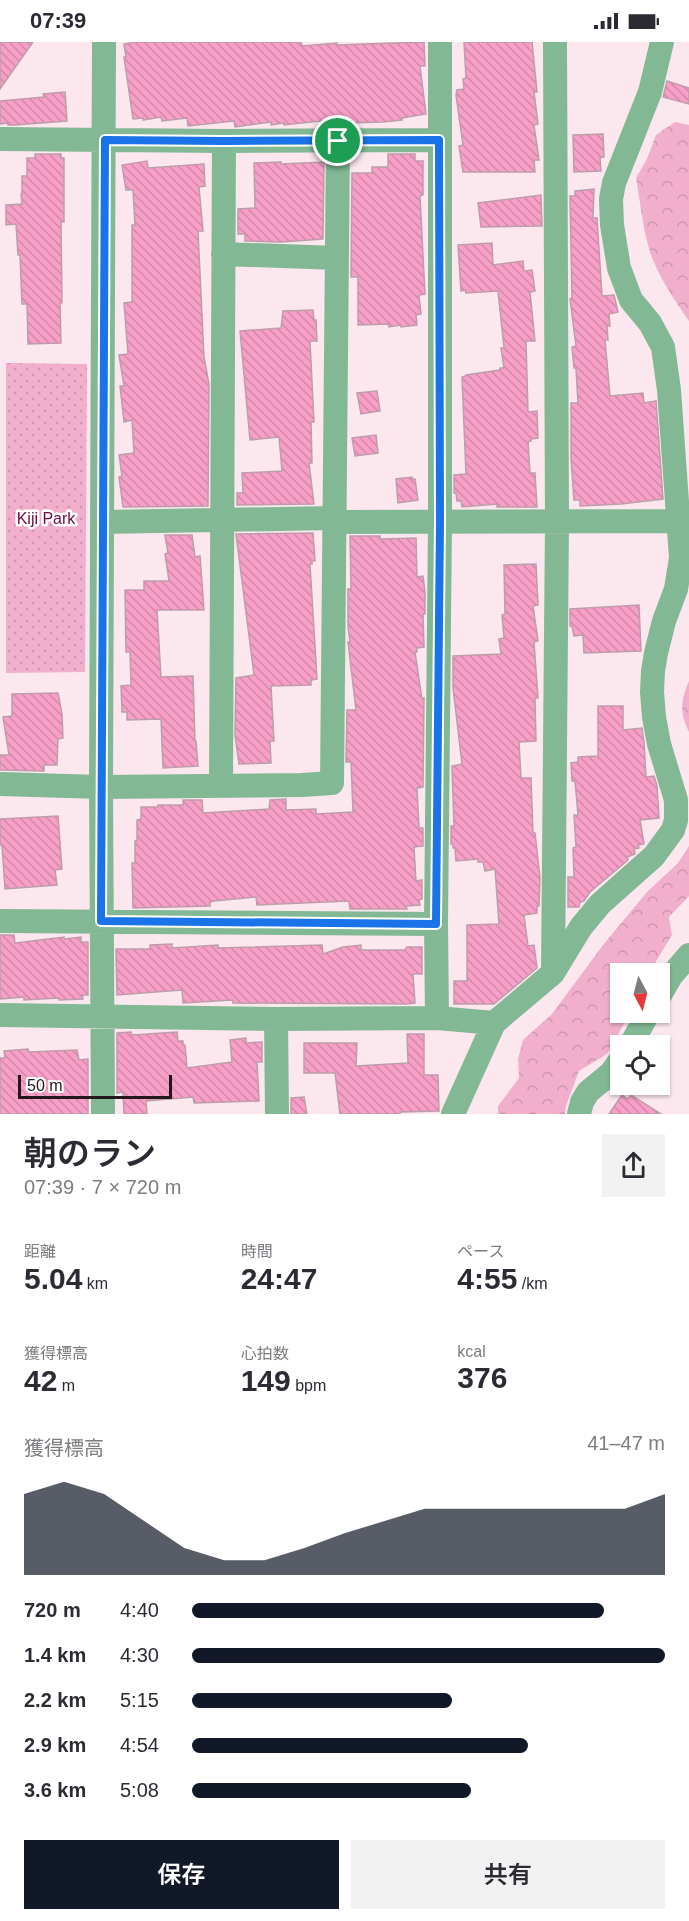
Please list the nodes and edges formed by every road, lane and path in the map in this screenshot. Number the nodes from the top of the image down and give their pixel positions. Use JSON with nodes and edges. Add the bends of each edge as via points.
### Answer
{"nodes":[{"id":1,"x":104,"y":42,"type":"edge"},
{"id":2,"x":440,"y":42,"type":"edge"},
{"id":3,"x":555,"y":42,"type":"edge"},
{"id":4,"x":662,"y":42,"type":"edge"},
{"id":5,"x":0,"y":139,"type":"edge"},
{"id":6,"x":105,"y":140,"type":"junction"},
{"id":7,"x":439,"y":140,"type":"junction"},
{"id":8,"x":224,"y":141,"type":"junction"},
{"id":9,"x":338,"y":141,"type":"junction"},
{"id":10,"x":224,"y":254,"type":"junction"},
{"id":11,"x":337,"y":258,"type":"junction"},
{"id":12,"x":222,"y":520,"type":"junction"},
{"id":13,"x":334,"y":520,"type":"junction"},
{"id":14,"x":678,"y":521,"type":"junction"},
{"id":15,"x":102,"y":522,"type":"junction"},
{"id":16,"x":440,"y":522,"type":"junction"},
{"id":17,"x":557,"y":522,"type":"junction"},
{"id":18,"x":0,"y":784,"type":"edge"},
{"id":19,"x":221,"y":785,"type":"junction"},
{"id":20,"x":101,"y":787,"type":"junction"},
{"id":21,"x":0,"y":921,"type":"edge"},
{"id":22,"x":101,"y":921,"type":"junction"},
{"id":23,"x":436,"y":924,"type":"junction"},
{"id":24,"x":689,"y":955,"type":"edge"},
{"id":25,"x":553,"y":973,"type":"junction"},
{"id":26,"x":670,"y":978,"type":"edge"},
{"id":27,"x":0,"y":1015,"type":"edge"},
{"id":28,"x":102,"y":1016,"type":"junction"},
{"id":29,"x":437,"y":1018,"type":"junction"},
{"id":30,"x":276,"y":1019,"type":"junction"},
{"id":31,"x":494,"y":1023,"type":"junction"},
{"id":32,"x":610,"y":1075,"type":"edge"},
{"id":33,"x":103,"y":1114,"type":"edge"},
{"id":34,"x":277,"y":1114,"type":"edge"},
{"id":35,"x":453,"y":1114,"type":"edge"},
{"id":36,"x":579,"y":1114,"type":"edge"}],
"edges":[{"from":1,"to":6,"type":"street"},
{"from":2,"to":7,"type":"street"},
{"from":3,"to":17,"type":"street"},
{"from":4,"to":14,"type":"street","via":[[650,92],[611,199],[619,267],[631,300],[663,347]]},
{"from":5,"to":6,"type":"street"},
{"from":6,"to":8,"type":"street"},
{"from":6,"to":15,"type":"street"},
{"from":7,"to":9,"type":"street"},
{"from":7,"to":16,"type":"street"},
{"from":8,"to":9,"type":"street"},
{"from":8,"to":10,"type":"street"},
{"from":9,"to":11,"type":"street"},
{"from":10,"to":11,"type":"street"},
{"from":10,"to":12,"type":"street"},
{"from":11,"to":13,"type":"street"},
{"from":12,"to":13,"type":"street"},
{"from":12,"to":15,"type":"street"},
{"from":12,"to":19,"type":"street"},
{"from":13,"to":16,"type":"street"},
{"from":13,"to":19,"type":"street","via":[[332,783]]},
{"from":14,"to":17,"type":"street"},
{"from":14,"to":25,"type":"street","via":[[679,575],[656,652],[652,692],[654,717],[676,800],[676,820],[654,856],[600,904],[581,927]]},
{"from":15,"to":20,"type":"street"},
{"from":16,"to":17,"type":"street"},
{"from":16,"to":23,"type":"street"},
{"from":17,"to":25,"type":"street"},
{"from":18,"to":20,"type":"street"},
{"from":19,"to":20,"type":"street"},
{"from":20,"to":22,"type":"street"},
{"from":21,"to":22,"type":"street"},
{"from":22,"to":23,"type":"street"},
{"from":22,"to":28,"type":"street"},
{"from":23,"to":29,"type":"street"},
{"from":24,"to":26,"type":"street"},
{"from":25,"to":31,"type":"street"},
{"from":27,"to":28,"type":"street"},
{"from":28,"to":30,"type":"street"},
{"from":28,"to":33,"type":"street"},
{"from":29,"to":30,"type":"street"},
{"from":29,"to":31,"type":"street"},
{"from":30,"to":34,"type":"street"},
{"from":31,"to":35,"type":"street"},
{"from":32,"to":36,"type":"street","via":[[588,1092]]}]}
